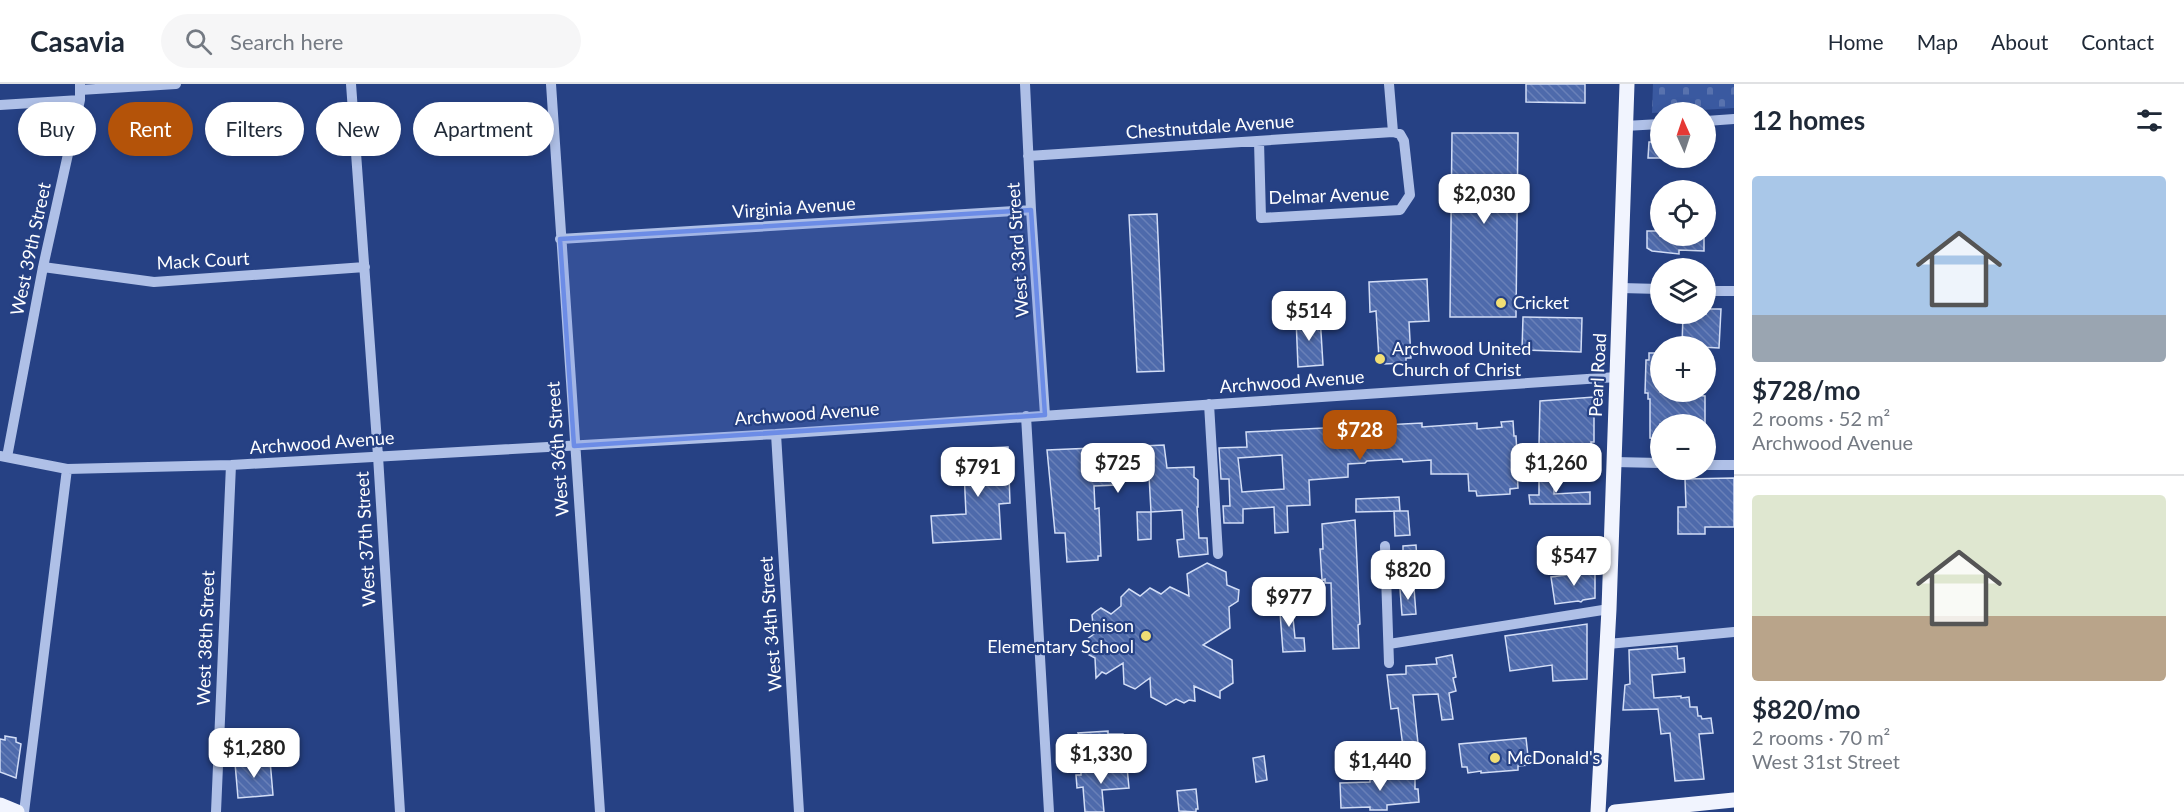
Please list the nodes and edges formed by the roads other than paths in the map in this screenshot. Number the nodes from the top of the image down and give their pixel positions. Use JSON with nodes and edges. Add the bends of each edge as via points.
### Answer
{"nodes":[{"id":1,"x":176,"y":84,"type":"edge"},
{"id":2,"x":351,"y":84,"type":"edge"},
{"id":3,"x":550,"y":84,"type":"edge"},
{"id":4,"x":1025,"y":84,"type":"edge"},
{"id":5,"x":1389,"y":84,"type":"edge"},
{"id":6,"x":1627,"y":84,"type":"edge"},
{"id":7,"x":80,"y":91,"type":"edge"},
{"id":8,"x":0,"y":105,"type":"edge"},
{"id":9,"x":1734,"y":119,"type":"edge"},
{"id":10,"x":1716,"y":120,"type":"edge"},
{"id":11,"x":1650,"y":125,"type":"edge"},
{"id":12,"x":1625,"y":126,"type":"junction"},
{"id":13,"x":1393,"y":132,"type":"junction"},
{"id":14,"x":1259,"y":141,"type":"junction"},
{"id":15,"x":1028,"y":156,"type":"junction"},
{"id":16,"x":1031,"y":210,"type":"junction"},
{"id":17,"x":560,"y":239,"type":"junction"},
{"id":18,"x":43,"y":267,"type":"junction"},
{"id":19,"x":365,"y":267,"type":"junction"},
{"id":20,"x":1621,"y":288,"type":"junction"},
{"id":21,"x":1650,"y":289,"type":"edge"},
{"id":22,"x":1716,"y":291,"type":"edge"},
{"id":23,"x":1734,"y":291,"type":"edge"},
{"id":24,"x":1617,"y":377,"type":"junction"},
{"id":25,"x":1209,"y":404,"type":"junction"},
{"id":26,"x":1045,"y":415,"type":"junction"},
{"id":27,"x":1026,"y":416,"type":"junction"},
{"id":28,"x":776,"y":434,"type":"junction"},
{"id":29,"x":574,"y":446,"type":"junction"},
{"id":30,"x":3,"y":456,"type":"edge"},
{"id":31,"x":378,"y":456,"type":"junction"},
{"id":32,"x":1614,"y":462,"type":"junction"},
{"id":33,"x":1650,"y":463,"type":"edge"},
{"id":34,"x":231,"y":465,"type":"junction"},
{"id":35,"x":1716,"y":465,"type":"edge"},
{"id":36,"x":1734,"y":465,"type":"edge"},
{"id":37,"x":67,"y":469,"type":"junction"},
{"id":38,"x":1385,"y":546,"type":"dead end"},
{"id":39,"x":1218,"y":554,"type":"dead end"},
{"id":40,"x":1609,"y":609,"type":"junction"},
{"id":41,"x":1734,"y":632,"type":"edge"},
{"id":42,"x":1389,"y":644,"type":"junction"},
{"id":43,"x":1608,"y":644,"type":"junction"},
{"id":44,"x":1389,"y":663,"type":"dead end"},
{"id":45,"x":1734,"y":800,"type":"edge"},
{"id":46,"x":0,"y":805,"type":"edge"},
{"id":47,"x":17,"y":812,"type":"edge"},
{"id":48,"x":24,"y":812,"type":"edge"},
{"id":49,"x":216,"y":812,"type":"edge"},
{"id":50,"x":400,"y":812,"type":"edge"},
{"id":51,"x":600,"y":812,"type":"edge"},
{"id":52,"x":799,"y":812,"type":"edge"},
{"id":53,"x":1049,"y":812,"type":"edge"},
{"id":54,"x":1598,"y":812,"type":"edge"},
{"id":55,"x":1615,"y":812,"type":"edge"}],
"edges":[{"from":1,"to":7,"type":"street"},
{"from":2,"to":19,"type":"street","name":"West 37th Street"},
{"from":3,"to":17,"type":"street","name":"West 36th Street"},
{"from":4,"to":15,"type":"street","name":"West 33rd Street"},
{"from":5,"to":13,"type":"street"},
{"from":6,"to":12,"type":"main road","name":"Pearl Road"},
{"from":7,"to":8,"type":"street"},
{"from":7,"to":18,"type":"street","name":"West 39th Street"},
{"from":9,"to":10,"type":"street"},
{"from":11,"to":12,"type":"street"},
{"from":12,"to":20,"type":"main road","name":"Pearl Road"},
{"from":13,"to":14,"type":"street","name":"Chestnutdale Avenue"},
{"from":13,"to":14,"type":"street","name":"Delmar Avenue","via":[[1404,141],[1410,195],[1400,210],[1261,218]]},
{"from":14,"to":15,"type":"street","name":"Chestnutdale Avenue"},
{"from":15,"to":16,"type":"street","name":"West 33rd Street"},
{"from":16,"to":17,"type":"street","name":"Virginia Avenue"},
{"from":16,"to":26,"type":"street","name":"West 33rd Street"},
{"from":17,"to":29,"type":"street","name":"West 36th Street"},
{"from":18,"to":19,"type":"street","name":"Mack Court","via":[[154,282]]},
{"from":18,"to":30,"type":"street","name":"West 39th Street"},
{"from":19,"to":31,"type":"street","name":"West 37th Street"},
{"from":20,"to":21,"type":"street"},
{"from":20,"to":24,"type":"main road","name":"Pearl Road"},
{"from":22,"to":23,"type":"street"},
{"from":24,"to":25,"type":"street","name":"Archwood Avenue"},
{"from":24,"to":32,"type":"main road","name":"Pearl Road"},
{"from":25,"to":26,"type":"street","name":"Archwood Avenue"},
{"from":25,"to":39,"type":"street"},
{"from":26,"to":27,"type":"street","name":"Archwood Avenue"},
{"from":27,"to":28,"type":"street","name":"Archwood Avenue"},
{"from":27,"to":53,"type":"street"},
{"from":28,"to":29,"type":"street","name":"Archwood Avenue"},
{"from":28,"to":52,"type":"street","name":"West 34th Street"},
{"from":29,"to":31,"type":"street","name":"Archwood Avenue"},
{"from":29,"to":51,"type":"street","name":"West 36th Street"},
{"from":30,"to":37,"type":"street","name":"Archwood Avenue"},
{"from":31,"to":34,"type":"street","name":"Archwood Avenue"},
{"from":31,"to":50,"type":"street","name":"West 37th Street"},
{"from":32,"to":33,"type":"street"},
{"from":32,"to":40,"type":"main road","name":"Pearl Road"},
{"from":34,"to":37,"type":"street","name":"Archwood Avenue"},
{"from":34,"to":49,"type":"street","name":"West 38th Street"},
{"from":35,"to":36,"type":"street"},
{"from":37,"to":48,"type":"street"},
{"from":38,"to":42,"type":"street"},
{"from":40,"to":42,"type":"street"},
{"from":40,"to":43,"type":"main road","name":"Pearl Road"},
{"from":41,"to":43,"type":"street"},
{"from":42,"to":44,"type":"street"},
{"from":43,"to":54,"type":"main road","name":"Pearl Road"},
{"from":45,"to":55,"type":"main road"},
{"from":46,"to":47,"type":"main road"}]}
